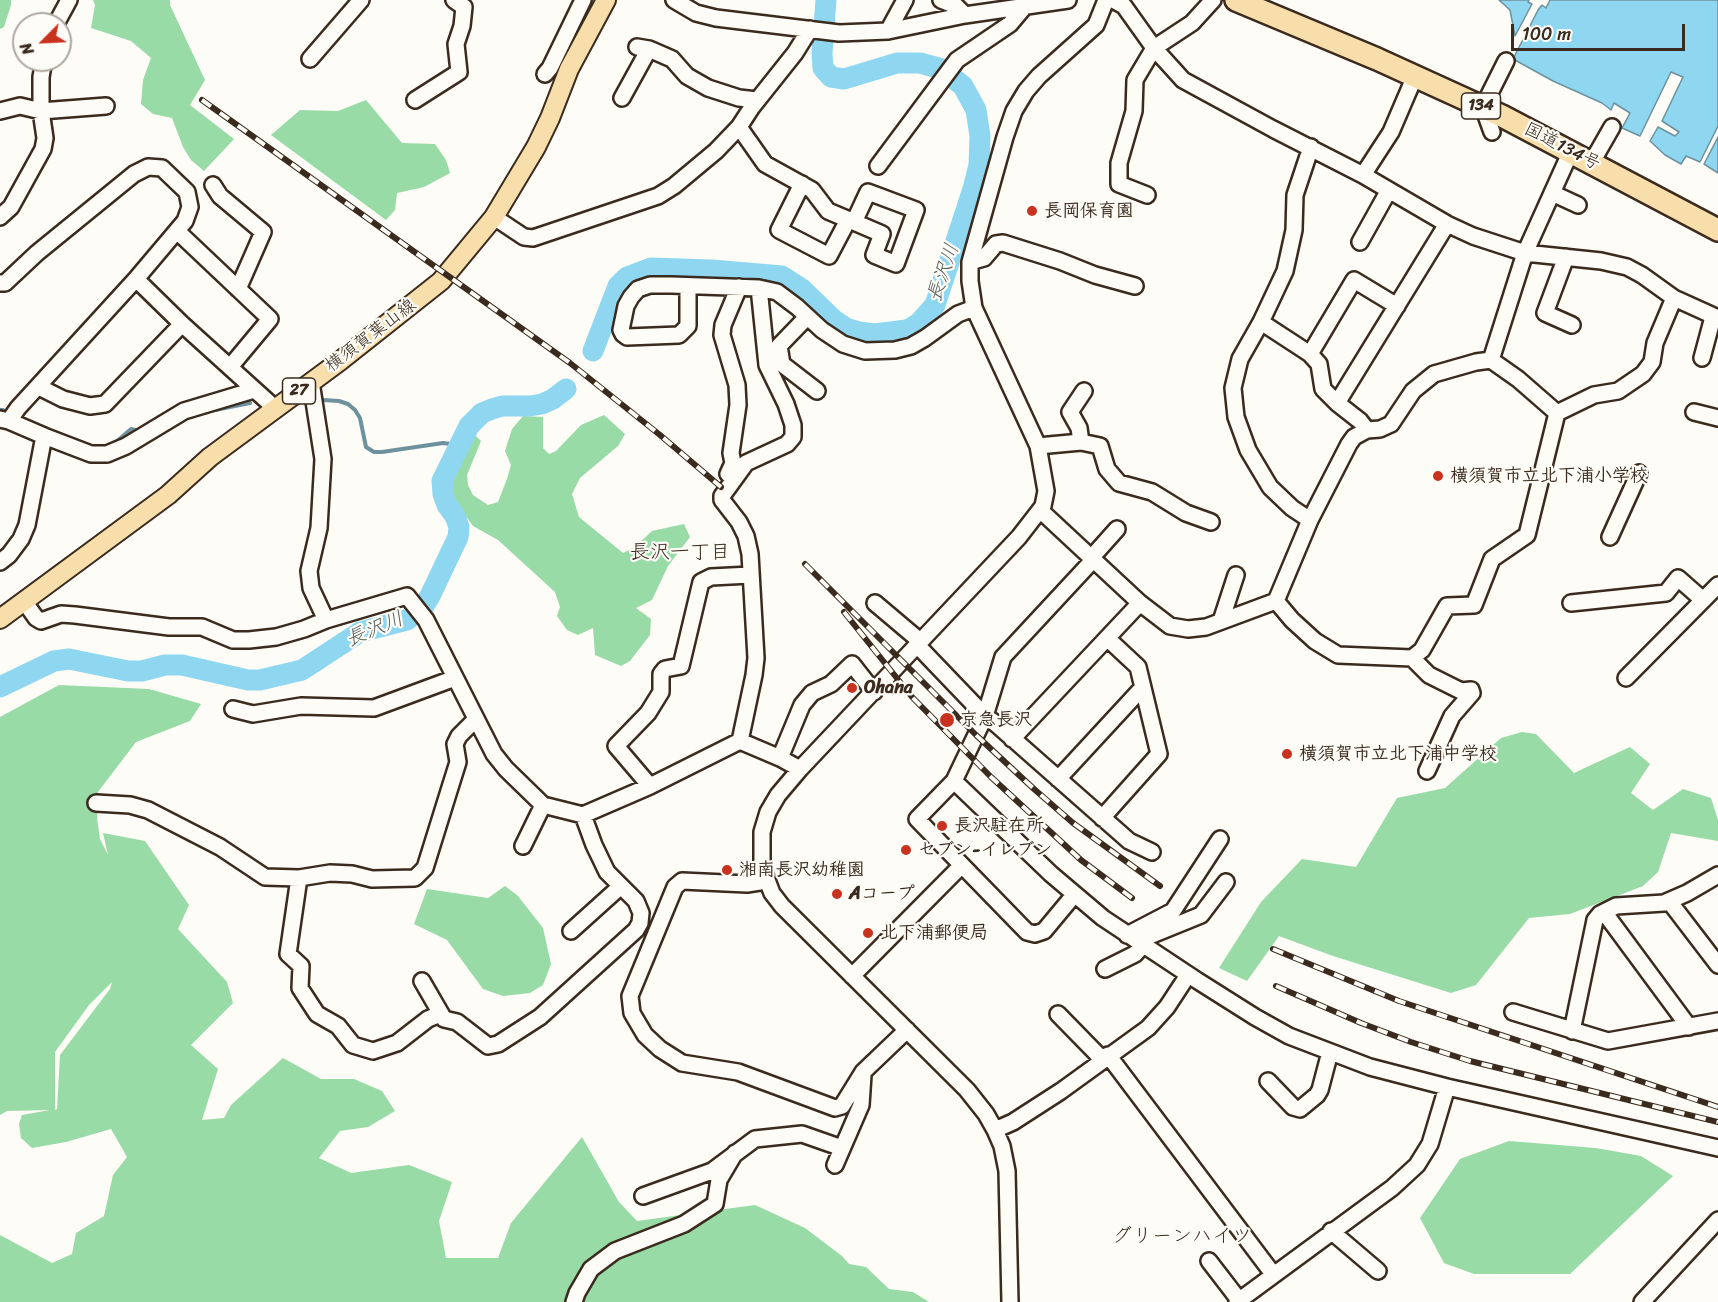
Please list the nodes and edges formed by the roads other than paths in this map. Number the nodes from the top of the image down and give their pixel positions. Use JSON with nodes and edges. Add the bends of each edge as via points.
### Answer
{"nodes":[{"id":1,"x":361,"y":0,"type":"edge"},
{"id":2,"x":583,"y":0,"type":"edge"},
{"id":3,"x":614,"y":0,"type":"edge"},
{"id":4,"x":674,"y":0,"type":"edge"},
{"id":5,"x":905,"y":0,"type":"edge"},
{"id":6,"x":941,"y":0,"type":"edge"},
{"id":7,"x":1068,"y":0,"type":"edge"},
{"id":8,"x":1106,"y":0,"type":"edge"},
{"id":9,"x":1113,"y":0,"type":"edge"},
{"id":10,"x":1213,"y":0,"type":"edge"},
{"id":11,"x":1236,"y":0,"type":"edge"},
{"id":12,"x":1050,"y":1,"type":"edge"},
{"id":13,"x":462,"y":2,"type":"edge"},
{"id":14,"x":1026,"y":5,"type":"junction"},
{"id":15,"x":965,"y":15,"type":"junction"},
{"id":16,"x":815,"y":30,"type":"junction"},
{"id":17,"x":888,"y":31,"type":"junction"},
{"id":18,"x":1154,"y":48,"type":"junction"},
{"id":19,"x":310,"y":59,"type":"dead end"},
{"id":20,"x":1506,"y":60,"type":"dead end"},
{"id":21,"x":42,"y":72,"type":"edge"},
{"id":22,"x":544,"y":74,"type":"dead end"},
{"id":23,"x":1415,"y":76,"type":"junction"},
{"id":24,"x":622,"y":98,"type":"dead end"},
{"id":25,"x":415,"y":100,"type":"dead end"},
{"id":26,"x":757,"y":100,"type":"junction"},
{"id":27,"x":106,"y":106,"type":"dead end"},
{"id":28,"x":1483,"y":107,"type":"junction"},
{"id":29,"x":0,"y":111,"type":"edge"},
{"id":30,"x":41,"y":111,"type":"junction"},
{"id":31,"x":739,"y":127,"type":"junction"},
{"id":32,"x":1612,"y":127,"type":"dead end"},
{"id":33,"x":1492,"y":132,"type":"dead end"},
{"id":34,"x":1311,"y":147,"type":"junction"},
{"id":35,"x":1570,"y":151,"type":"junction"},
{"id":36,"x":1592,"y":162,"type":"junction"},
{"id":37,"x":878,"y":166,"type":"dead end"},
{"id":38,"x":1364,"y":175,"type":"junction"},
{"id":39,"x":802,"y":184,"type":"junction"},
{"id":40,"x":213,"y":185,"type":"dead end"},
{"id":41,"x":1389,"y":190,"type":"junction"},
{"id":42,"x":1552,"y":193,"type":"junction"},
{"id":43,"x":1147,"y":195,"type":"dead end"},
{"id":44,"x":1578,"y":205,"type":"dead end"},
{"id":45,"x":494,"y":217,"type":"junction"},
{"id":46,"x":0,"y":218,"type":"edge"},
{"id":47,"x":851,"y":221,"type":"junction"},
{"id":48,"x":1447,"y":224,"type":"junction"},
{"id":49,"x":1718,"y":230,"type":"edge"},
{"id":50,"x":177,"y":231,"type":"junction"},
{"id":51,"x":1360,"y":242,"type":"dead end"},
{"id":52,"x":1525,"y":253,"type":"junction"},
{"id":53,"x":1566,"y":257,"type":"junction"},
{"id":54,"x":970,"y":262,"type":"junction"},
{"id":55,"x":136,"y":279,"type":"junction"},
{"id":56,"x":0,"y":284,"type":"edge"},
{"id":57,"x":688,"y":286,"type":"junction"},
{"id":58,"x":1135,"y":286,"type":"dead end"},
{"id":59,"x":739,"y":287,"type":"junction"},
{"id":60,"x":759,"y":288,"type":"junction"},
{"id":61,"x":238,"y":289,"type":"junction"},
{"id":62,"x":1674,"y":298,"type":"junction"},
{"id":63,"x":1397,"y":306,"type":"junction"},
{"id":64,"x":974,"y":308,"type":"junction"},
{"id":65,"x":807,"y":317,"type":"junction"},
{"id":66,"x":1716,"y":318,"type":"edge"},
{"id":67,"x":1262,"y":322,"type":"junction"},
{"id":68,"x":182,"y":324,"type":"junction"},
{"id":69,"x":1572,"y":325,"type":"dead end"},
{"id":70,"x":1310,"y":354,"type":"junction"},
{"id":71,"x":1702,"y":358,"type":"dead end"},
{"id":72,"x":1491,"y":360,"type":"junction"},
{"id":73,"x":230,"y":367,"type":"junction"},
{"id":74,"x":311,"y":382,"type":"junction"},
{"id":75,"x":39,"y":387,"type":"junction"},
{"id":76,"x":254,"y":390,"type":"junction"},
{"id":77,"x":817,"y":391,"type":"dead end"},
{"id":78,"x":1084,"y":391,"type":"dead end"},
{"id":79,"x":1337,"y":403,"type":"junction"},
{"id":80,"x":276,"y":409,"type":"junction"},
{"id":81,"x":1694,"y":412,"type":"dead end"},
{"id":82,"x":1557,"y":413,"type":"junction"},
{"id":83,"x":1718,"y":418,"type":"edge"},
{"id":84,"x":5,"y":420,"type":"edge"},
{"id":85,"x":1367,"y":430,"type":"junction"},
{"id":86,"x":44,"y":436,"type":"junction"},
{"id":87,"x":1081,"y":442,"type":"junction"},
{"id":88,"x":1038,"y":446,"type":"junction"},
{"id":89,"x":1639,"y":474,"type":"dead end"},
{"id":90,"x":735,"y":481,"type":"junction"},
{"id":91,"x":1040,"y":510,"type":"junction"},
{"id":92,"x":1310,"y":520,"type":"junction"},
{"id":93,"x":1211,"y":522,"type":"dead end"},
{"id":94,"x":1117,"y":529,"type":"dead end"},
{"id":95,"x":1610,"y":537,"type":"dead end"},
{"id":96,"x":1093,"y":558,"type":"junction"},
{"id":97,"x":0,"y":562,"type":"edge"},
{"id":98,"x":750,"y":575,"type":"junction"},
{"id":99,"x":1236,"y":575,"type":"dead end"},
{"id":100,"x":1718,"y":585,"type":"edge"},
{"id":101,"x":1704,"y":600,"type":"junction"},
{"id":102,"x":24,"y":601,"type":"junction"},
{"id":103,"x":1276,"y":601,"type":"junction"},
{"id":104,"x":875,"y":603,"type":"dead end"},
{"id":105,"x":1140,"y":603,"type":"junction"},
{"id":106,"x":1571,"y":603,"type":"dead end"},
{"id":107,"x":3,"y":611,"type":"edge"},
{"id":108,"x":326,"y":620,"type":"junction"},
{"id":109,"x":1221,"y":621,"type":"junction"},
{"id":110,"x":1108,"y":639,"type":"junction"},
{"id":111,"x":918,"y":643,"type":"junction"},
{"id":112,"x":1412,"y":658,"type":"junction"},
{"id":113,"x":455,"y":678,"type":"junction"},
{"id":114,"x":1626,"y":678,"type":"dead end"},
{"id":115,"x":1143,"y":687,"type":"junction"},
{"id":116,"x":874,"y":692,"type":"junction"},
{"id":117,"x":233,"y":709,"type":"dead end"},
{"id":118,"x":985,"y":716,"type":"junction"},
{"id":119,"x":476,"y":719,"type":"junction"},
{"id":120,"x":1012,"y":738,"type":"junction"},
{"id":121,"x":740,"y":741,"type":"junction"},
{"id":122,"x":780,"y":758,"type":"junction"},
{"id":123,"x":800,"y":768,"type":"junction"},
{"id":124,"x":1427,"y":771,"type":"dead end"},
{"id":125,"x":1058,"y":779,"type":"junction"},
{"id":126,"x":954,"y":781,"type":"junction"},
{"id":127,"x":650,"y":786,"type":"junction"},
{"id":128,"x":96,"y":803,"type":"dead end"},
{"id":129,"x":543,"y":805,"type":"junction"},
{"id":130,"x":582,"y":815,"type":"junction"},
{"id":131,"x":1102,"y":818,"type":"junction"},
{"id":132,"x":1220,"y":839,"type":"dead end"},
{"id":133,"x":523,"y":846,"type":"dead end"},
{"id":134,"x":1152,"y":852,"type":"dead end"},
{"id":135,"x":961,"y":866,"type":"junction"},
{"id":136,"x":1718,"y":875,"type":"edge"},
{"id":137,"x":299,"y":878,"type":"junction"},
{"id":138,"x":766,"y":881,"type":"junction"},
{"id":139,"x":1226,"y":882,"type":"dead end"},
{"id":140,"x":621,"y":886,"type":"junction"},
{"id":141,"x":1074,"y":895,"type":"junction"},
{"id":142,"x":1669,"y":901,"type":"junction"},
{"id":143,"x":1604,"y":912,"type":"junction"},
{"id":144,"x":571,"y":931,"type":"dead end"},
{"id":145,"x":1136,"y":940,"type":"junction"},
{"id":146,"x":1718,"y":965,"type":"edge"},
{"id":147,"x":1105,"y":969,"type":"dead end"},
{"id":148,"x":1188,"y":975,"type":"junction"},
{"id":149,"x":852,"y":976,"type":"junction"},
{"id":150,"x":422,"y":981,"type":"dead end"},
{"id":151,"x":1513,"y":1012,"type":"dead end"},
{"id":152,"x":440,"y":1014,"type":"junction"},
{"id":153,"x":1058,"y":1014,"type":"dead end"},
{"id":154,"x":1718,"y":1021,"type":"edge"},
{"id":155,"x":1689,"y":1027,"type":"junction"},
{"id":156,"x":907,"y":1030,"type":"junction"},
{"id":157,"x":1572,"y":1031,"type":"junction"},
{"id":158,"x":1330,"y":1052,"type":"junction"},
{"id":159,"x":1105,"y":1057,"type":"junction"},
{"id":160,"x":863,"y":1072,"type":"junction"},
{"id":161,"x":1268,"y":1081,"type":"dead end"},
{"id":162,"x":1447,"y":1087,"type":"junction"},
{"id":163,"x":995,"y":1130,"type":"junction"},
{"id":164,"x":842,"y":1148,"type":"junction"},
{"id":165,"x":1718,"y":1148,"type":"edge"},
{"id":166,"x":735,"y":1153,"type":"junction"},
{"id":167,"x":835,"y":1165,"type":"dead end"},
{"id":168,"x":643,"y":1196,"type":"dead end"},
{"id":169,"x":1718,"y":1220,"type":"edge"},
{"id":170,"x":1331,"y":1231,"type":"junction"},
{"id":171,"x":1209,"y":1261,"type":"dead end"},
{"id":172,"x":1378,"y":1271,"type":"dead end"},
{"id":173,"x":1273,"y":1274,"type":"junction"},
{"id":174,"x":1256,"y":1296,"type":"edge"},
{"id":175,"x":1650,"y":1299,"type":"edge"},
{"id":176,"x":1238,"y":1301,"type":"edge"},
{"id":177,"x":574,"y":1302,"type":"edge"},
{"id":178,"x":1010,"y":1302,"type":"edge"}],
"edges":[{"from":1,"to":19,"type":"street"},
{"from":2,"to":22,"type":"street"},
{"from":3,"to":45,"type":"main road","name":"横須賀葉山線","number":"27","via":[[569,69],[536,147]]},
{"from":4,"to":16,"type":"street","via":[[696,13],[716,18]]},
{"from":5,"to":17,"type":"street"},
{"from":6,"to":15,"type":"street","via":[[957,6]]},
{"from":7,"to":12,"type":"street"},
{"from":8,"to":54,"type":"street","via":[[1096,25],[1039,76],[1014,111]]},
{"from":9,"to":18,"type":"street","via":[[1124,6]]},
{"from":10,"to":18,"type":"street","via":[[1192,24]]},
{"from":11,"to":23,"type":"highway","name":"国道134号","number":"134"},
{"from":12,"to":14,"type":"street"},
{"from":13,"to":25,"type":"street","via":[[462,26],[456,44],[459,72]]},
{"from":14,"to":15,"type":"street"},
{"from":14,"to":37,"type":"street","via":[[1010,24],[957,60]]},
{"from":15,"to":17,"type":"street"},
{"from":16,"to":17,"type":"street"},
{"from":16,"to":26,"type":"street"},
{"from":18,"to":34,"type":"street","via":[[1184,80]]},
{"from":18,"to":43,"type":"street","via":[[1135,80],[1134,111],[1119,163],[1119,184]]},
{"from":20,"to":28,"type":"street"},
{"from":21,"to":30,"type":"street"},
{"from":23,"to":28,"type":"highway","name":"国道134号","number":"134"},
{"from":23,"to":38,"type":"street","via":[[1391,132]]},
{"from":24,"to":26,"type":"street","via":[[643,48],[672,59],[687,76],[708,88]]},
{"from":26,"to":31,"type":"street"},
{"from":27,"to":30,"type":"street"},
{"from":28,"to":33,"type":"street"},
{"from":28,"to":35,"type":"highway","name":"国道134号","number":"134"},
{"from":29,"to":30,"type":"street","via":[[20,106]]},
{"from":30,"to":46,"type":"street","via":[[43,149],[11,207]]},
{"from":31,"to":39,"type":"street","via":[[765,164]]},
{"from":31,"to":45,"type":"street","via":[[674,186],[645,201],[533,238],[524,237]]},
{"from":32,"to":36,"type":"street"},
{"from":34,"to":38,"type":"street"},
{"from":34,"to":67,"type":"street","via":[[1295,195],[1294,230],[1285,270]]},
{"from":35,"to":36,"type":"highway","name":"国道134号","number":"134"},
{"from":35,"to":42,"type":"street"},
{"from":36,"to":49,"type":"highway","name":"国道134号","number":"134"},
{"from":38,"to":41,"type":"street"},
{"from":39,"to":47,"type":"street","via":[[812,190],[828,211]]},
{"from":39,"to":47,"type":"street","via":[[779,230],[829,256]]},
{"from":40,"to":61,"type":"street","via":[[220,196],[263,232]]},
{"from":41,"to":48,"type":"street"},
{"from":41,"to":51,"type":"street"},
{"from":42,"to":44,"type":"street"},
{"from":42,"to":52,"type":"street"},
{"from":45,"to":74,"type":"main road","name":"横須賀葉山線","number":"27","via":[[441,281]]},
{"from":47,"to":47,"type":"street","via":[[882,234],[874,255],[896,264],[916,210],[868,192]]},
{"from":48,"to":52,"type":"street"},
{"from":48,"to":63,"type":"street"},
{"from":50,"to":55,"type":"street"},
{"from":50,"to":56,"type":"street","via":[[190,207],[187,192],[162,168],[148,167],[134,174]]},
{"from":50,"to":61,"type":"street"},
{"from":52,"to":53,"type":"street"},
{"from":52,"to":72,"type":"street"},
{"from":53,"to":62,"type":"street","via":[[1627,267]]},
{"from":53,"to":69,"type":"street","via":[[1545,313]]},
{"from":54,"to":58,"type":"street","via":[[984,258],[996,244],[1003,243]]},
{"from":54,"to":64,"type":"street"},
{"from":55,"to":68,"type":"street"},
{"from":55,"to":75,"type":"street"},
{"from":57,"to":57,"type":"street","via":[[650,285],[638,289],[626,306],[623,334],[680,335],[687,326]]},
{"from":57,"to":59,"type":"street"},
{"from":59,"to":60,"type":"street"},
{"from":59,"to":90,"type":"street","via":[[722,335],[737,385],[729,474]]},
{"from":60,"to":65,"type":"street","via":[[777,292]]},
{"from":60,"to":90,"type":"street","via":[[767,365],[786,404],[793,437],[787,444],[746,463]]},
{"from":61,"to":73,"type":"street","via":[[270,320]]},
{"from":62,"to":66,"type":"street"},
{"from":62,"to":82,"type":"street","via":[[1655,343],[1652,362],[1643,374],[1618,391],[1593,395]]},
{"from":63,"to":70,"type":"street","via":[[1354,279]]},
{"from":63,"to":79,"type":"street"},
{"from":64,"to":65,"type":"street","via":[[958,314],[918,342],[895,351],[865,351],[843,344]]},
{"from":64,"to":88,"type":"street"},
{"from":65,"to":77,"type":"street","via":[[779,346],[782,364]]},
{"from":66,"to":71,"type":"street"},
{"from":67,"to":70,"type":"street"},
{"from":67,"to":92,"type":"street","via":[[1240,359],[1233,388],[1236,417],[1248,450],[1270,487]]},
{"from":68,"to":73,"type":"street"},
{"from":68,"to":75,"type":"street","via":[[105,404],[90,406]]},
{"from":70,"to":79,"type":"street","via":[[1319,364],[1323,389]]},
{"from":72,"to":82,"type":"street"},
{"from":72,"to":85,"type":"street","via":[[1434,374],[1413,391],[1391,424]]},
{"from":73,"to":76,"type":"street"},
{"from":74,"to":80,"type":"main road","name":"横須賀葉山線","number":"27"},
{"from":74,"to":108,"type":"street","via":[[323,459],[319,528],[309,571],[311,588]]},
{"from":75,"to":84,"type":"street"},
{"from":76,"to":80,"type":"street"},
{"from":76,"to":86,"type":"street","via":[[184,411],[107,454],[91,454]]},
{"from":78,"to":87,"type":"street","via":[[1070,412]]},
{"from":79,"to":85,"type":"street"},
{"from":80,"to":102,"type":"main road","name":"横須賀葉山線","number":"27"},
{"from":81,"to":83,"type":"street"},
{"from":82,"to":112,"type":"street","via":[[1527,535],[1492,559],[1474,605],[1447,606],[1422,650]]},
{"from":84,"to":86,"type":"street"},
{"from":85,"to":92,"type":"street","via":[[1349,444]]},
{"from":86,"to":97,"type":"street","via":[[27,525],[21,539]]},
{"from":87,"to":88,"type":"street"},
{"from":87,"to":93,"type":"street","via":[[1100,446],[1107,469],[1119,483],[1152,492],[1186,513]]},
{"from":88,"to":91,"type":"street","via":[[1046,491]]},
{"from":89,"to":95,"type":"street"},
{"from":90,"to":98,"type":"street","via":[[722,500],[746,536]]},
{"from":91,"to":96,"type":"street"},
{"from":91,"to":111,"type":"street"},
{"from":92,"to":103,"type":"street"},
{"from":94,"to":96,"type":"street"},
{"from":96,"to":105,"type":"street"},
{"from":96,"to":118,"type":"street","via":[[1003,657]]},
{"from":98,"to":121,"type":"street","via":[[756,658]]},
{"from":98,"to":127,"type":"street","via":[[711,577],[701,582],[681,666],[665,669],[657,699],[616,746]]},
{"from":99,"to":109,"type":"street"},
{"from":100,"to":101,"type":"street"},
{"from":101,"to":106,"type":"street","via":[[1678,578],[1666,593]]},
{"from":101,"to":114,"type":"street"},
{"from":102,"to":107,"type":"main road","name":"横須賀葉山線","number":"27"},
{"from":102,"to":108,"type":"street","via":[[41,621],[61,614],[169,627],[202,627],[233,640],[276,637]]},
{"from":103,"to":109,"type":"street"},
{"from":103,"to":112,"type":"street","via":[[1315,641],[1338,655]]},
{"from":104,"to":111,"type":"street"},
{"from":105,"to":109,"type":"street","via":[[1170,626],[1188,629]]},
{"from":105,"to":110,"type":"street"},
{"from":108,"to":113,"type":"street","via":[[407,596],[426,620]]},
{"from":110,"to":115,"type":"street","via":[[1138,667]]},
{"from":110,"to":120,"type":"street"},
{"from":111,"to":116,"type":"street"},
{"from":111,"to":118,"type":"street"},
{"from":112,"to":124,"type":"street","via":[[1429,675],[1472,693],[1452,716]]},
{"from":113,"to":117,"type":"street","via":[[374,708],[301,706],[253,714]]},
{"from":113,"to":119,"type":"street"},
{"from":115,"to":125,"type":"street"},
{"from":115,"to":131,"type":"street","via":[[1159,754]]},
{"from":116,"to":122,"type":"street","via":[[852,664],[802,705]]},
{"from":116,"to":123,"type":"street"},
{"from":118,"to":120,"type":"street"},
{"from":118,"to":126,"type":"street"},
{"from":119,"to":129,"type":"street","via":[[494,754]]},
{"from":119,"to":137,"type":"street","via":[[455,744],[458,762],[425,868],[415,878],[372,879],[330,873]]},
{"from":120,"to":125,"type":"street"},
{"from":121,"to":122,"type":"street"},
{"from":121,"to":127,"type":"street"},
{"from":122,"to":123,"type":"street"},
{"from":123,"to":138,"type":"street","via":[[768,812],[761,853]]},
{"from":125,"to":131,"type":"street"},
{"from":126,"to":135,"type":"street","via":[[917,819]]},
{"from":126,"to":141,"type":"street"},
{"from":127,"to":130,"type":"street"},
{"from":128,"to":137,"type":"street","via":[[148,810],[220,846],[265,877]]},
{"from":129,"to":130,"type":"street"},
{"from":129,"to":133,"type":"street"},
{"from":130,"to":140,"type":"street","via":[[607,872]]},
{"from":131,"to":134,"type":"street","via":[[1129,841]]},
{"from":132,"to":145,"type":"street","via":[[1173,910]]},
{"from":135,"to":141,"type":"street","via":[[1026,932],[1044,931]]},
{"from":135,"to":149,"type":"street"},
{"from":136,"to":142,"type":"street"},
{"from":137,"to":152,"type":"street","via":[[288,954],[301,966],[300,988],[317,1014],[338,1026],[353,1045],[373,1051],[397,1043]]},
{"from":138,"to":149,"type":"street","via":[[782,906]]},
{"from":138,"to":160,"type":"street","via":[[682,881],[675,887],[630,996],[632,1013],[645,1035],[682,1063],[738,1072],[835,1108],[842,1106]]},
{"from":139,"to":145,"type":"street","via":[[1201,915]]},
{"from":140,"to":144,"type":"street"},
{"from":140,"to":152,"type":"street","via":[[636,901],[641,913],[636,930],[540,1017],[498,1044],[488,1046]]},
{"from":141,"to":145,"type":"street"},
{"from":142,"to":143,"type":"street","via":[[1616,906]]},
{"from":142,"to":146,"type":"street"},
{"from":143,"to":155,"type":"street"},
{"from":143,"to":157,"type":"street","via":[[1595,920]]},
{"from":145,"to":147,"type":"street","via":[[1135,954]]},
{"from":145,"to":148,"type":"street"},
{"from":148,"to":158,"type":"street","via":[[1289,1036]]},
{"from":148,"to":159,"type":"street","via":[[1148,1028]]},
{"from":149,"to":156,"type":"street"},
{"from":150,"to":152,"type":"street"},
{"from":151,"to":157,"type":"street"},
{"from":153,"to":159,"type":"street"},
{"from":154,"to":155,"type":"street"},
{"from":155,"to":157,"type":"street","via":[[1608,1041]]},
{"from":156,"to":160,"type":"street"},
{"from":156,"to":163,"type":"street","via":[[967,1090]]},
{"from":158,"to":161,"type":"street","via":[[1320,1090],[1300,1109],[1293,1107]]},
{"from":158,"to":162,"type":"street"},
{"from":159,"to":163,"type":"street","via":[[1061,1091]]},
{"from":159,"to":173,"type":"street"},
{"from":160,"to":164,"type":"street","via":[[861,1106]]},
{"from":162,"to":165,"type":"street"},
{"from":162,"to":170,"type":"street","via":[[1430,1144],[1417,1165],[1392,1188]]},
{"from":163,"to":178,"type":"street","via":[[1007,1171]]},
{"from":164,"to":166,"type":"street","via":[[795,1133],[754,1139]]},
{"from":164,"to":167,"type":"street"},
{"from":166,"to":168,"type":"street","via":[[712,1171]]},
{"from":166,"to":177,"type":"street","via":[[719,1180],[715,1204],[684,1224],[615,1251],[591,1269]]},
{"from":169,"to":175,"type":"street"},
{"from":170,"to":172,"type":"street"},
{"from":170,"to":173,"type":"street"},
{"from":171,"to":176,"type":"street"},
{"from":173,"to":174,"type":"street"},
{"from":174,"to":176,"type":"street"}]}
